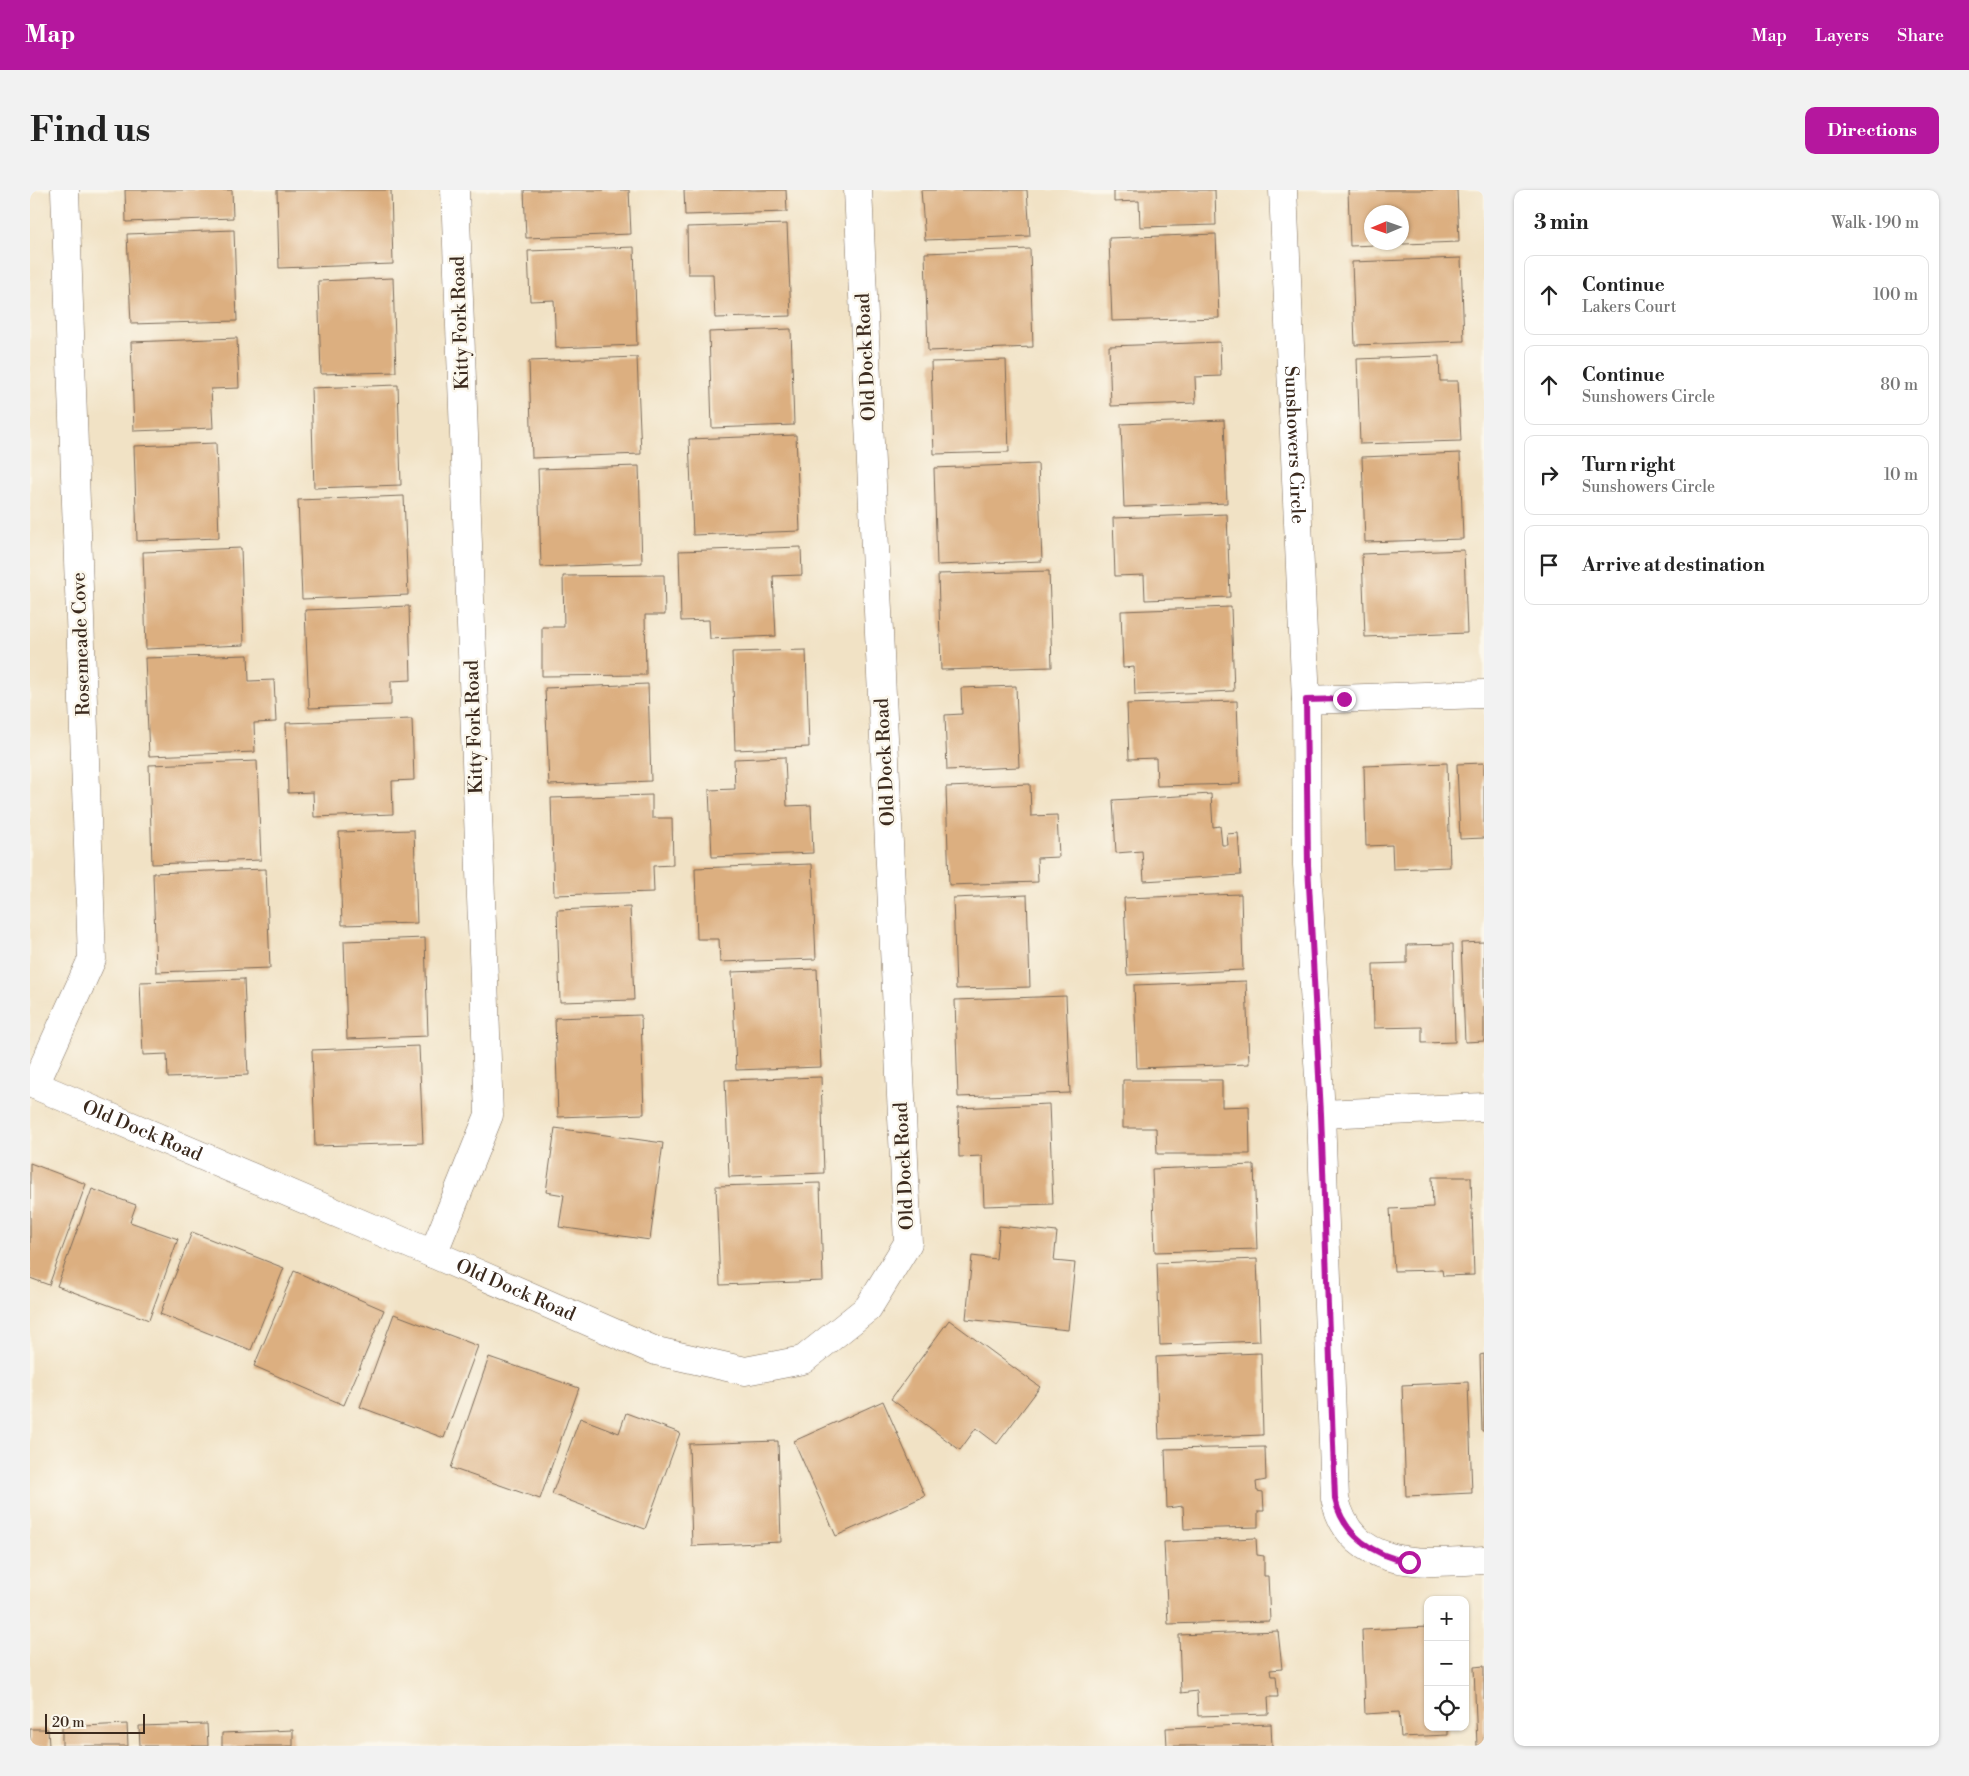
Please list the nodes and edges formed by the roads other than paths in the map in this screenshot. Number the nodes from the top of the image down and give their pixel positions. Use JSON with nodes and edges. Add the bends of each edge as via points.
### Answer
{"nodes":[{"id":1,"x":65,"y":190,"type":"edge"},
{"id":2,"x":455,"y":190,"type":"edge"},
{"id":3,"x":858,"y":190,"type":"edge"},
{"id":4,"x":1283,"y":190,"type":"edge"},
{"id":5,"x":1484,"y":694,"type":"edge"},
{"id":6,"x":1306,"y":700,"type":"junction"},
{"id":7,"x":32,"y":1084,"type":"edge"},
{"id":8,"x":1484,"y":1107,"type":"edge"},
{"id":9,"x":1321,"y":1114,"type":"junction"},
{"id":10,"x":433,"y":1254,"type":"junction"},
{"id":11,"x":1484,"y":1560,"type":"edge"}],
"edges":[{"from":1,"to":7,"type":"street","name":"Rosemeade Cove","via":[[92,959]]},
{"from":2,"to":10,"type":"street","name":"Kitty Fork Road","via":[[489,1115]]},
{"from":3,"to":10,"type":"street","name":"Old Dock Road","via":[[908,1243],[868,1308],[803,1360],[744,1371],[656,1351]]},
{"from":4,"to":6,"type":"street","name":"Sunshowers Circle"},
{"from":5,"to":6,"type":"street"},
{"from":6,"to":9,"type":"street","name":"Sunshowers Circle","via":[[1308,865]]},
{"from":7,"to":10,"type":"street","name":"Old Dock Road"},
{"from":8,"to":9,"type":"street"},
{"from":9,"to":11,"type":"street","name":"Sunshowers Circle","via":[[1335,1499],[1338,1510],[1356,1538],[1394,1559],[1423,1562]]}]}
